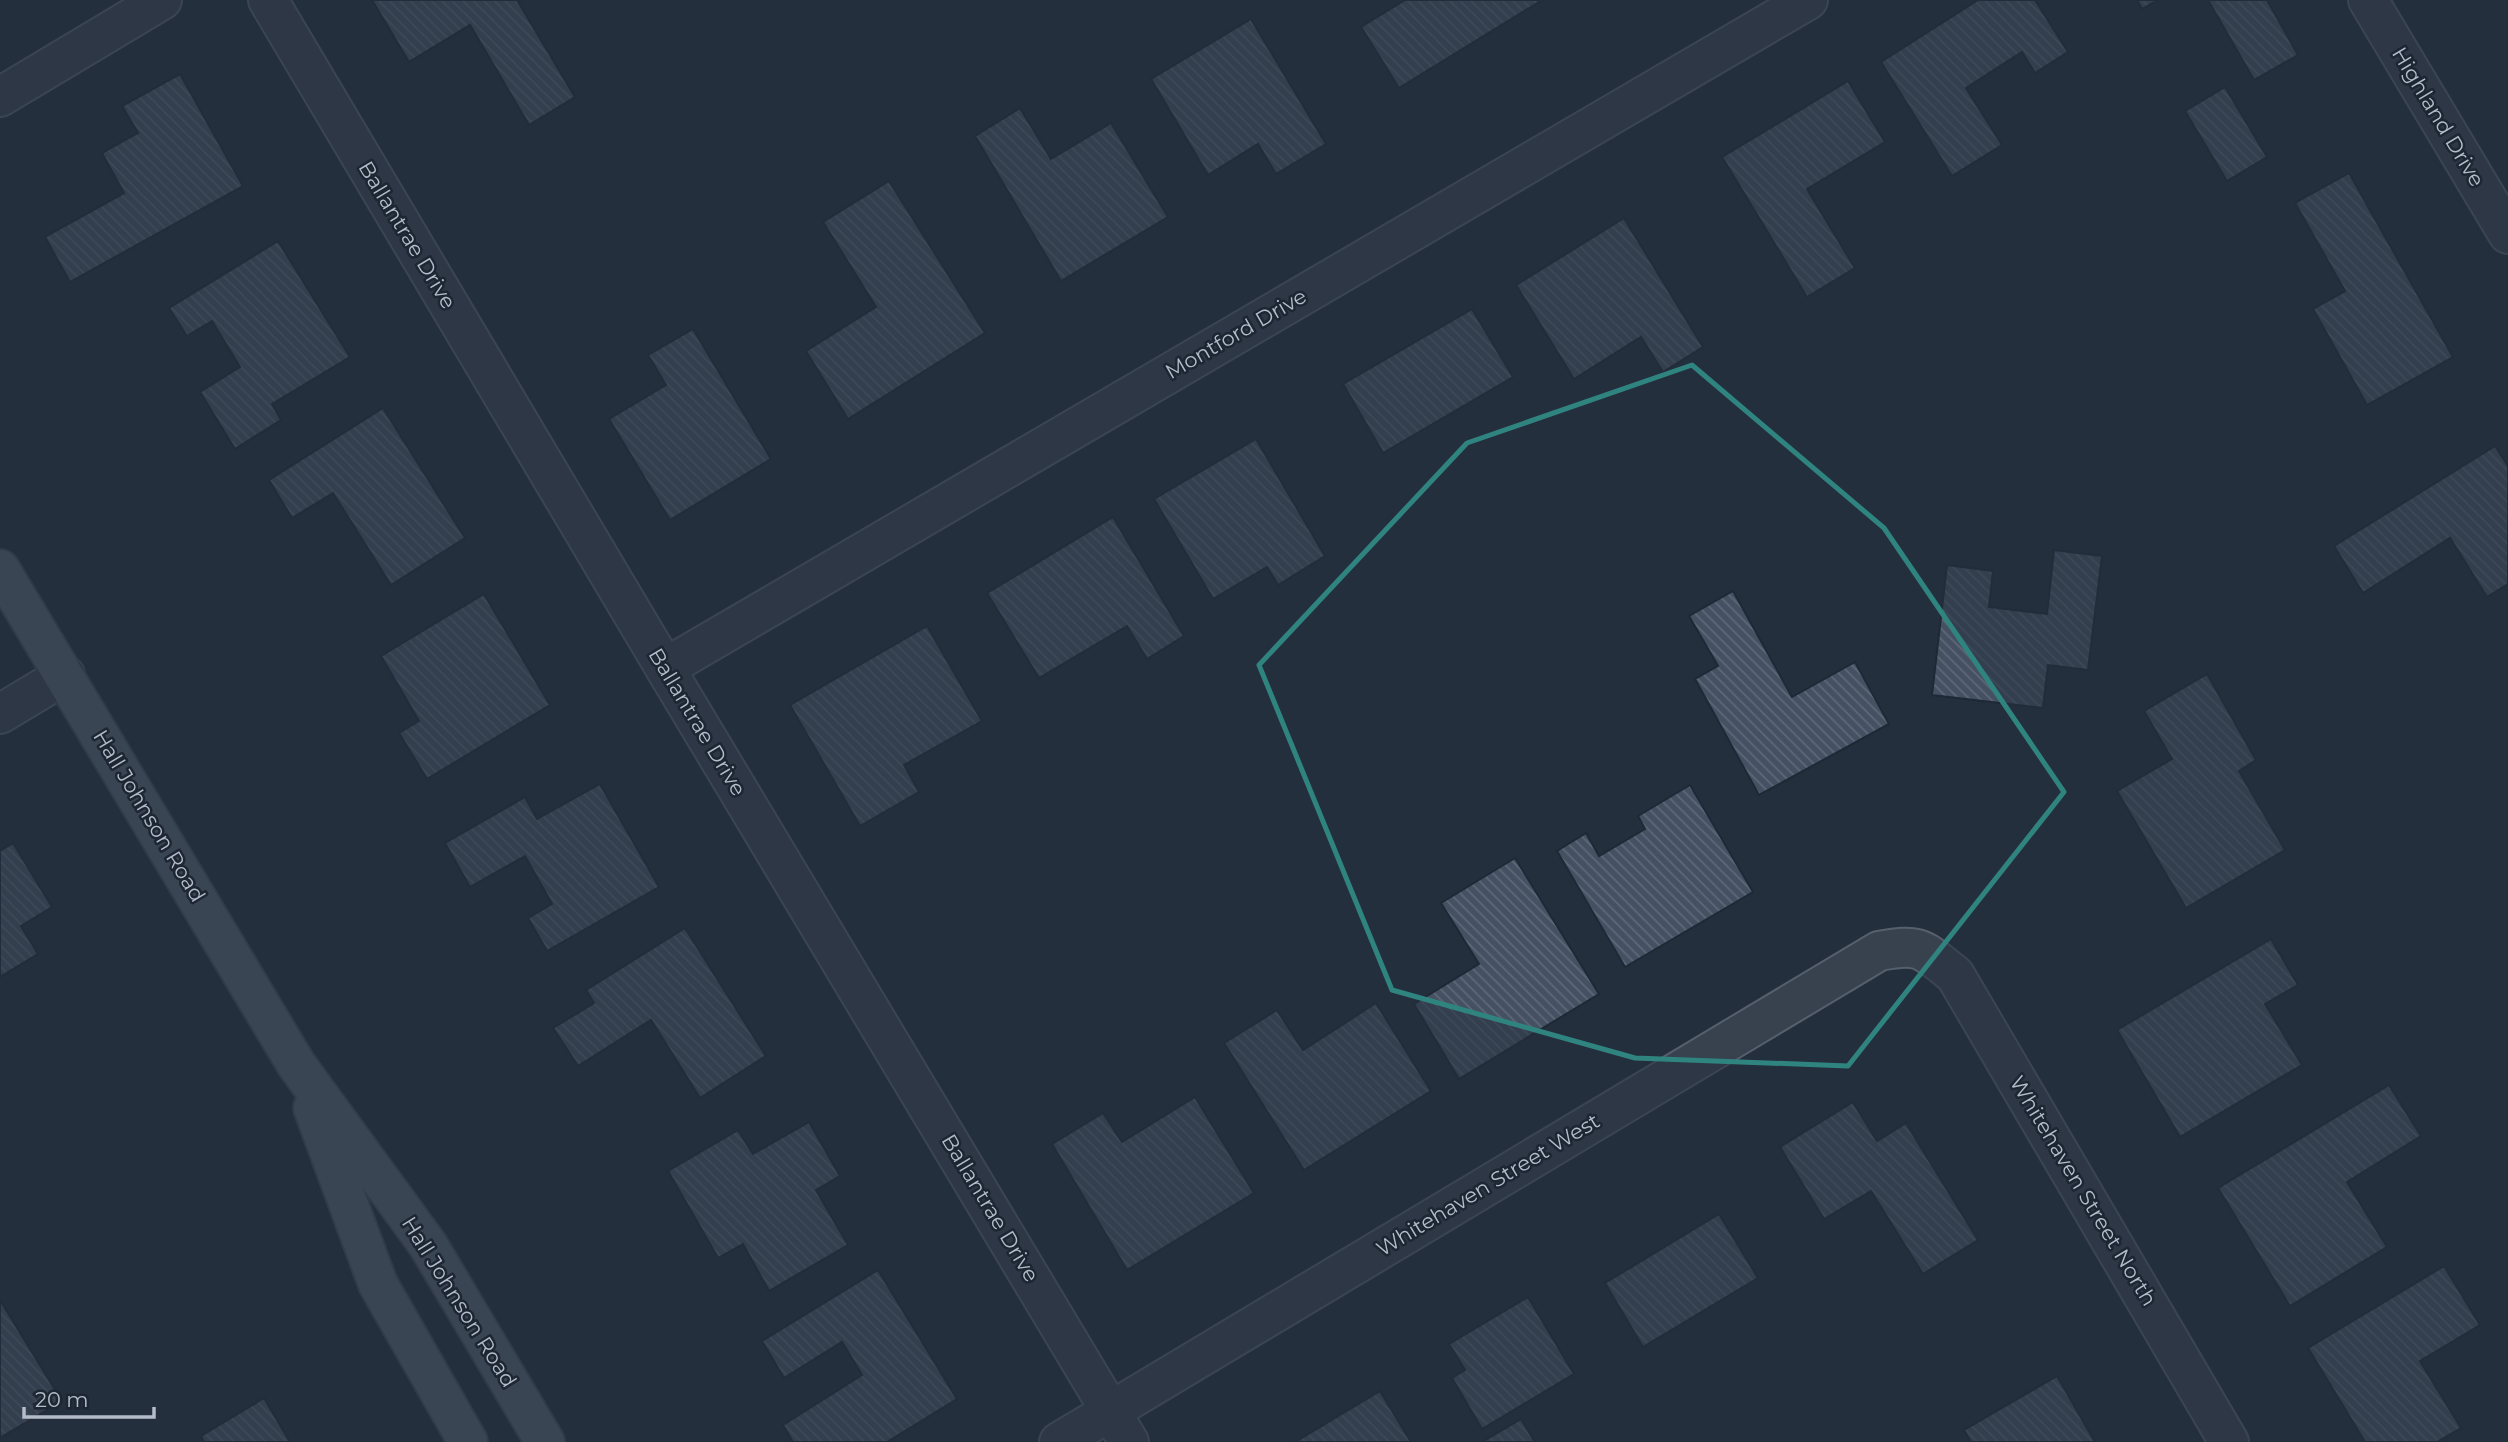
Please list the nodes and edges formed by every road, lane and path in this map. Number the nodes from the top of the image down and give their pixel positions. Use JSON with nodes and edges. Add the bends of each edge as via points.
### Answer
{"nodes":[{"id":1,"x":162,"y":0,"type":"edge"},
{"id":2,"x":268,"y":0,"type":"edge"},
{"id":3,"x":1808,"y":0,"type":"edge"},
{"id":4,"x":2368,"y":0,"type":"edge"},
{"id":5,"x":0,"y":97,"type":"edge"},
{"id":6,"x":2508,"y":234,"type":"edge"},
{"id":7,"x":0,"y":569,"type":"edge"},
{"id":8,"x":665,"y":668,"type":"junction"},
{"id":9,"x":65,"y":675,"type":"junction"},
{"id":10,"x":0,"y":714,"type":"edge"},
{"id":11,"x":1924,"y":950,"type":"joint"},
{"id":12,"x":296,"y":1064,"type":"junction"},
{"id":13,"x":1120,"y":1426,"type":"edge"},
{"id":14,"x":468,"y":1442,"type":"edge"},
{"id":15,"x":545,"y":1442,"type":"edge"},
{"id":16,"x":1059,"y":1442,"type":"edge"},
{"id":17,"x":2229,"y":1442,"type":"edge"}],
"edges":[{"from":1,"to":5,"type":"street"},
{"from":2,"to":8,"type":"street","name":"Ballantrae Drive"},
{"from":3,"to":8,"type":"street","name":"Montford Drive"},
{"from":4,"to":6,"type":"street","name":"Highland Drive"},
{"from":7,"to":9,"type":"main road","name":"Hall Johnson Road"},
{"from":8,"to":13,"type":"street","name":"Ballantrae Drive"},
{"from":9,"to":10,"type":"street"},
{"from":9,"to":12,"type":"main road","name":"Hall Johnson Road"},
{"from":11,"to":13,"type":"street","name":"Whitehaven Street West","via":[[1906,946],[1879,951]]},
{"from":11,"to":17,"type":"street","name":"Whitehaven Street North","via":[[1955,975]]},
{"from":12,"to":14,"type":"main road","name":"Hall Johnson Road","via":[[378,1284]]},
{"from":12,"to":15,"type":"main road","name":"Hall Johnson Road","via":[[428,1245]]},
{"from":13,"to":16,"type":"street","name":"Whitehaven Street West"}]}
